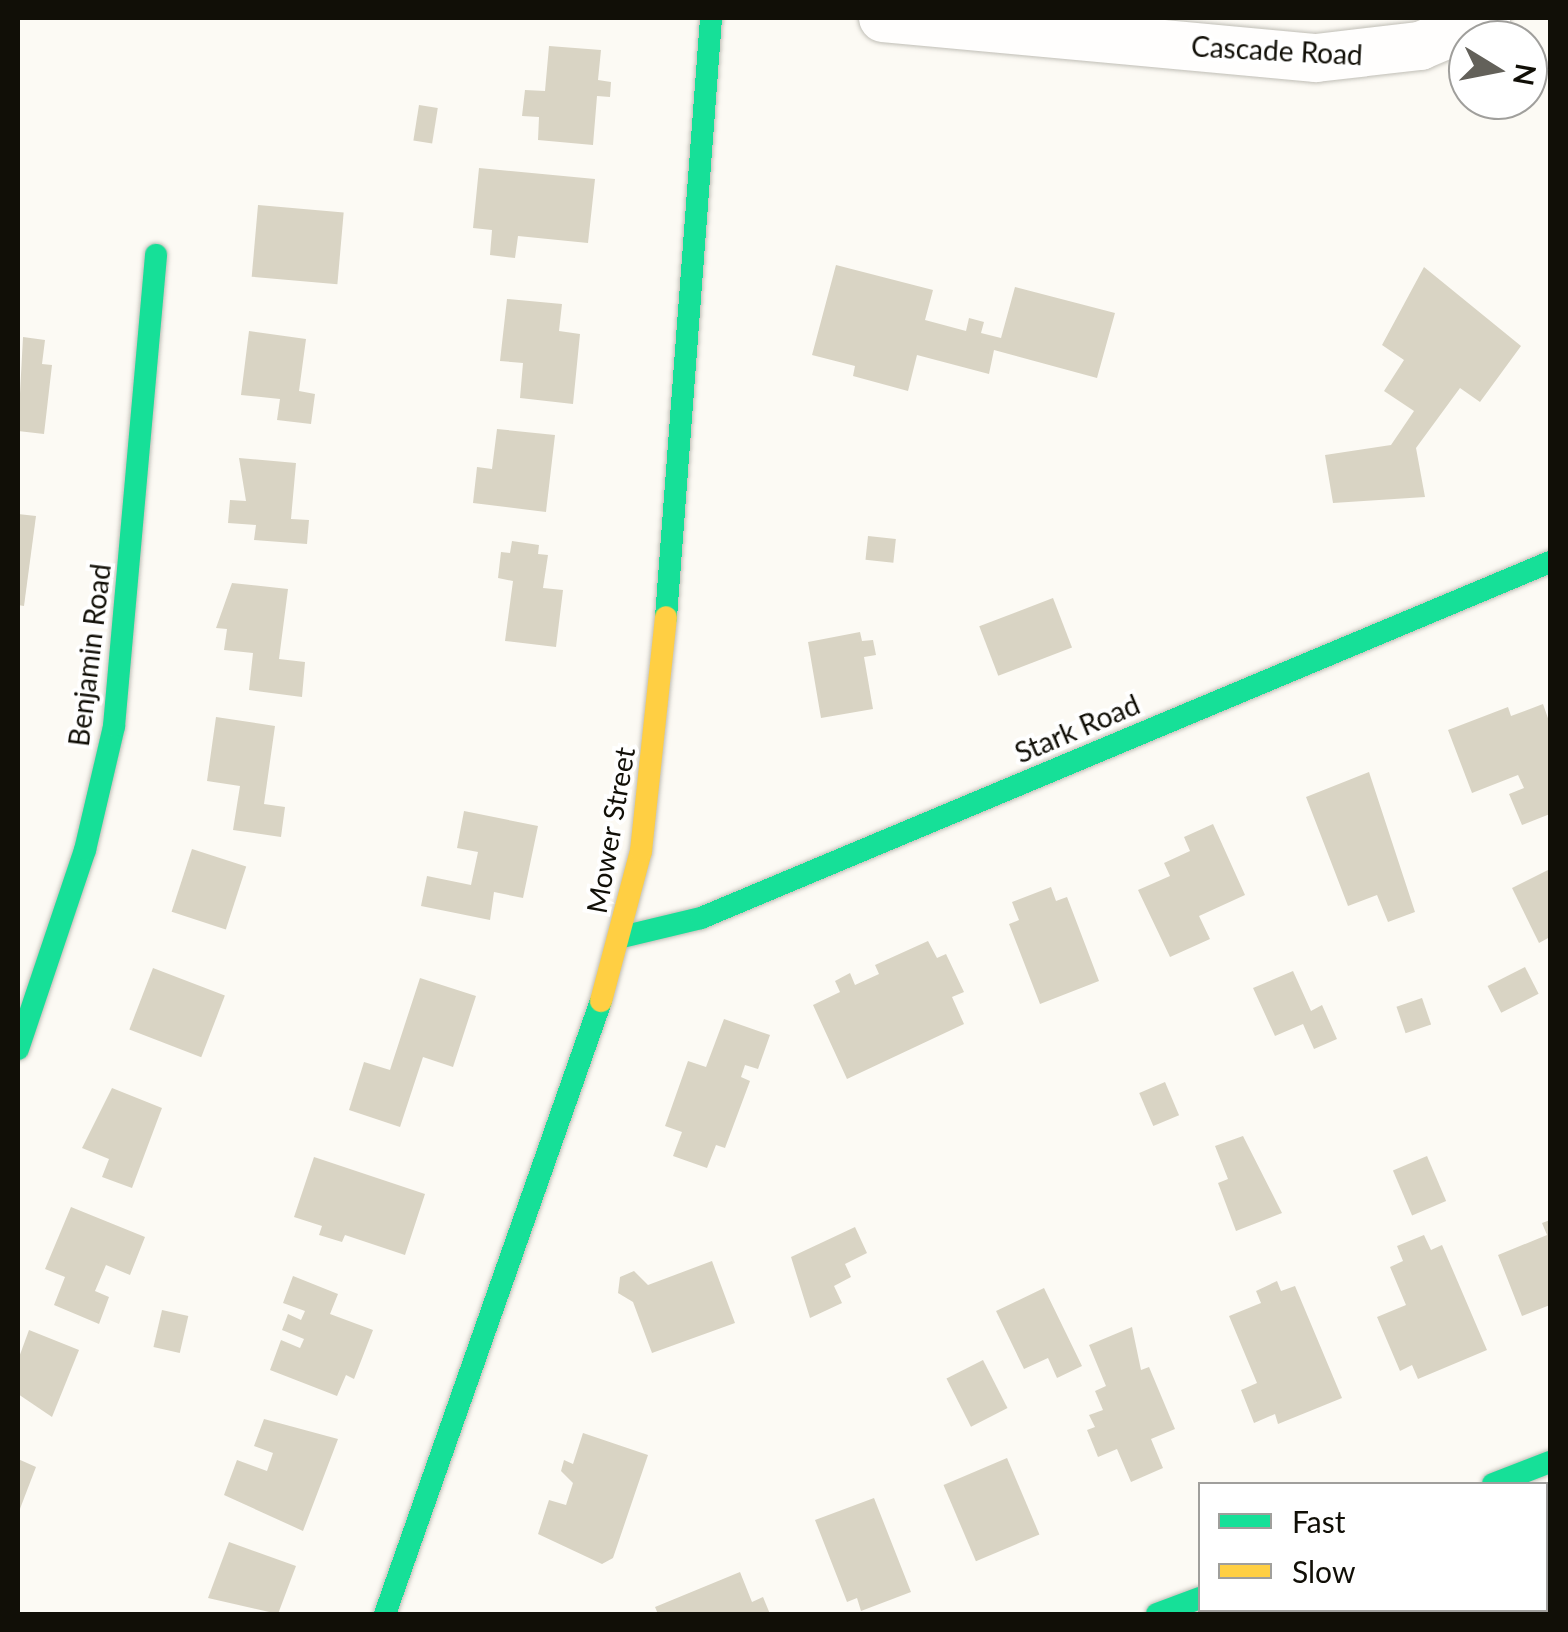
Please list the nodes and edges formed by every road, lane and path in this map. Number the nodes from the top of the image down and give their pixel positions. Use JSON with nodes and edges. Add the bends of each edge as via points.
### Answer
{"nodes":[{"id":1,"x":710,"y":18,"type":"edge"},
{"id":2,"x":883,"y":18,"type":"edge"},
{"id":3,"x":1486,"y":18,"type":"edge"},
{"id":4,"x":156,"y":255,"type":"dead end"},
{"id":5,"x":1550,"y":562,"type":"edge"},
{"id":6,"x":622,"y":937,"type":"junction"},
{"id":7,"x":18,"y":1049,"type":"edge"},
{"id":8,"x":1550,"y":1462,"type":"edge"},
{"id":9,"x":1498,"y":1482,"type":"edge"},
{"id":10,"x":1198,"y":1599,"type":"edge"},
{"id":11,"x":385,"y":1614,"type":"edge"},
{"id":12,"x":1158,"y":1614,"type":"edge"}],
"edges":[{"from":1,"to":6,"type":"street","name":"Mower Street","via":[[658,719]]},
{"from":2,"to":3,"type":"street","name":"Cascade Road","via":[[1316,58],[1420,46]]},
{"from":4,"to":7,"type":"street","name":"Benjamin Road","via":[[114,726],[85,850]]},
{"from":5,"to":6,"type":"street","name":"Stark Road","via":[[702,918]]},
{"from":6,"to":11,"type":"street","name":"Mower Street"},
{"from":8,"to":9,"type":"street"},
{"from":10,"to":12,"type":"street"}]}
